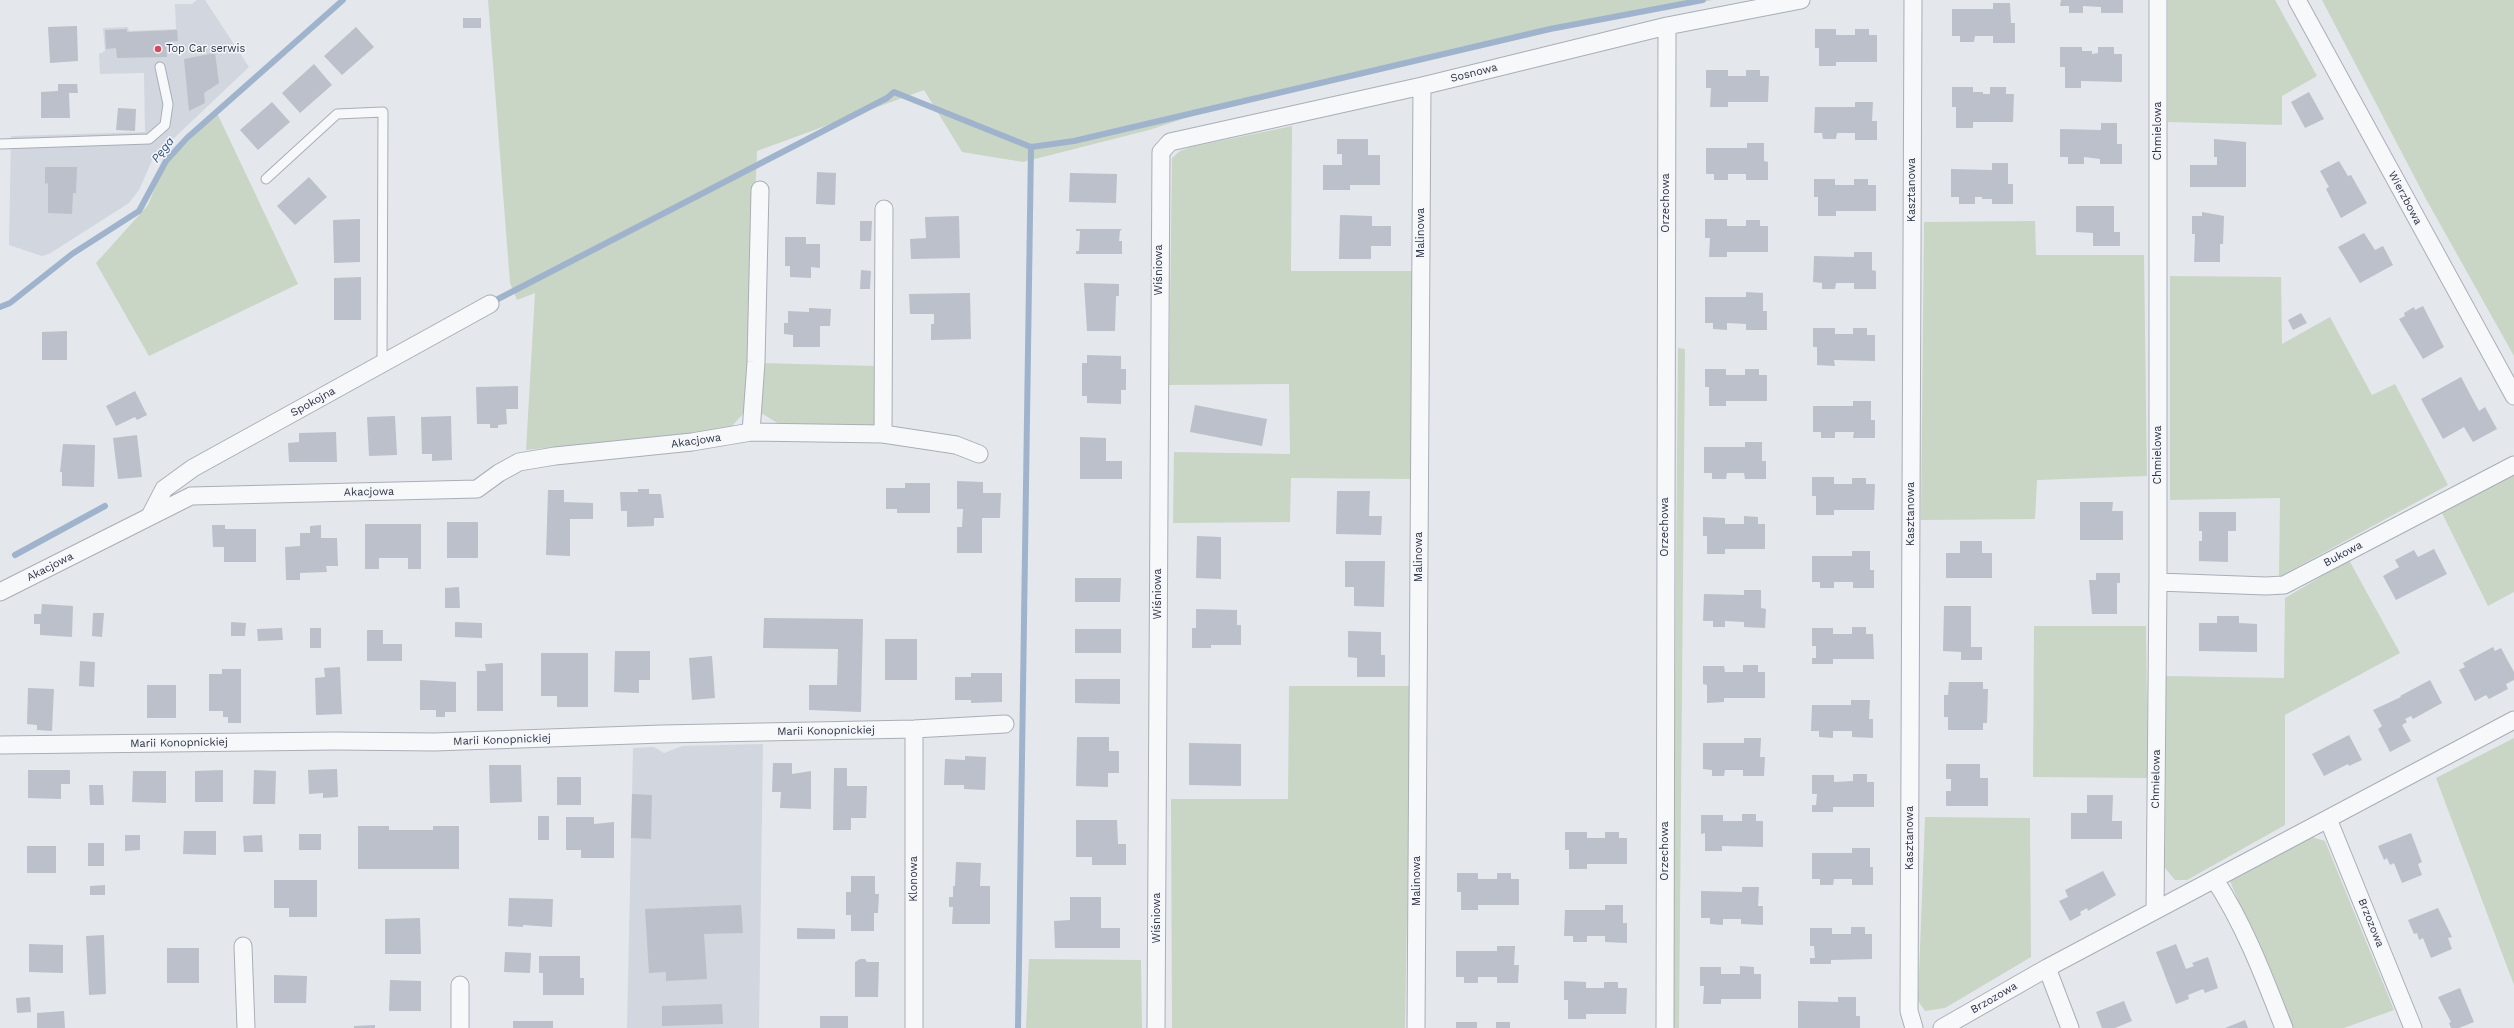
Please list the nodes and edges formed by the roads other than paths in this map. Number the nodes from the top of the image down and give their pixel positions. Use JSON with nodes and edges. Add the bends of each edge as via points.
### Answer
{"nodes":[{"id":1,"x":1801,"y":0,"type":"edge"},
{"id":2,"x":1913,"y":0,"type":"edge"},
{"id":3,"x":2158,"y":0,"type":"edge"},
{"id":4,"x":2298,"y":0,"type":"edge"},
{"id":5,"x":1667,"y":26,"type":"junction"},
{"id":6,"x":160,"y":67,"type":"dead end"},
{"id":7,"x":1422,"y":86,"type":"junction"},
{"id":8,"x":0,"y":144,"type":"edge"},
{"id":9,"x":1159,"y":161,"type":"joint"},
{"id":10,"x":266,"y":179,"type":"dead end"},
{"id":11,"x":760,"y":190,"type":"dead end"},
{"id":12,"x":884,"y":210,"type":"dead end"},
{"id":13,"x":490,"y":304,"type":"dead end"},
{"id":14,"x":382,"y":363,"type":"junction"},
{"id":15,"x":2514,"y":396,"type":"edge"},
{"id":16,"x":751,"y":432,"type":"junction"},
{"id":17,"x":883,"y":434,"type":"junction"},
{"id":18,"x":979,"y":454,"type":"dead end"},
{"id":19,"x":2514,"y":465,"type":"edge"},
{"id":20,"x":150,"y":516,"type":"junction"},
{"id":21,"x":2158,"y":582,"type":"junction"},
{"id":22,"x":0,"y":592,"type":"edge"},
{"id":23,"x":2514,"y":720,"type":"edge"},
{"id":24,"x":1005,"y":724,"type":"dead end"},
{"id":25,"x":914,"y":729,"type":"junction"},
{"id":26,"x":0,"y":745,"type":"edge"},
{"id":27,"x":2328,"y":819,"type":"junction"},
{"id":28,"x":2216,"y":880,"type":"junction"},
{"id":29,"x":2155,"y":910,"type":"junction"},
{"id":30,"x":243,"y":946,"type":"dead end"},
{"id":31,"x":2046,"y":968,"type":"junction"},
{"id":32,"x":460,"y":985,"type":"dead end"},
{"id":33,"x":246,"y":1028,"type":"edge"},
{"id":34,"x":460,"y":1028,"type":"edge"},
{"id":35,"x":914,"y":1028,"type":"edge"},
{"id":36,"x":1156,"y":1028,"type":"edge"},
{"id":37,"x":1416,"y":1028,"type":"edge"},
{"id":38,"x":1665,"y":1028,"type":"edge"},
{"id":39,"x":1914,"y":1028,"type":"edge"},
{"id":40,"x":1942,"y":1028,"type":"edge"},
{"id":41,"x":2070,"y":1028,"type":"edge"},
{"id":42,"x":2284,"y":1028,"type":"edge"},
{"id":43,"x":2413,"y":1028,"type":"edge"}],
"edges":[{"from":1,"to":5,"type":"street","name":"Sosnowa"},
{"from":2,"to":39,"type":"street","name":"Kasztanowa","via":[[1909,1011]]},
{"from":3,"to":21,"type":"street","name":"Chmielowa"},
{"from":4,"to":15,"type":"street","name":"Wierzbowa"},
{"from":5,"to":7,"type":"street","name":"Sosnowa"},
{"from":5,"to":38,"type":"street","name":"Orzechowa"},
{"from":6,"to":8,"type":"lane","via":[[168,104],[165,125],[149,139]]},
{"from":7,"to":9,"type":"street","name":"Sosnowa","via":[[1170,142],[1161,152]]},
{"from":7,"to":37,"type":"street","name":"Malinowa"},
{"from":9,"to":36,"type":"street","name":"Wiśniowa"},
{"from":10,"to":14,"type":"lane","via":[[337,114],[383,112]]},
{"from":11,"to":16,"type":"street","via":[[756,362]]},
{"from":12,"to":17,"type":"street"},
{"from":13,"to":14,"type":"street","name":"Spokojna"},
{"from":14,"to":20,"type":"street","name":"Spokojna","via":[[193,468],[164,489]]},
{"from":16,"to":17,"type":"street","name":"Akacjowa"},
{"from":16,"to":20,"type":"street","name":"Akacjowa","via":[[692,442],[519,462],[499,472],[477,489],[192,496]]},
{"from":17,"to":18,"type":"street","name":"Akacjowa","via":[[956,445]]},
{"from":19,"to":21,"type":"street","name":"Bukowa","via":[[2284,585]]},
{"from":20,"to":22,"type":"street","name":"Akacjowa"},
{"from":21,"to":29,"type":"street","name":"Chmielowa"},
{"from":23,"to":27,"type":"street","name":"Brzozowa"},
{"from":24,"to":25,"type":"street","name":"Marii Konopnickiej"},
{"from":25,"to":26,"type":"street","name":"Marii Konopnickiej","via":[[435,742]]},
{"from":25,"to":35,"type":"street","name":"Klonowa"},
{"from":27,"to":28,"type":"street","name":"Brzozowa"},
{"from":27,"to":43,"type":"street","name":"Brzozowa"},
{"from":28,"to":29,"type":"street","name":"Brzozowa"},
{"from":28,"to":42,"type":"street","via":[[2234,908],[2248,938]]},
{"from":29,"to":31,"type":"street","name":"Brzozowa"},
{"from":30,"to":33,"type":"street"},
{"from":31,"to":40,"type":"street","name":"Brzozowa"},
{"from":31,"to":41,"type":"street"},
{"from":32,"to":34,"type":"street"}]}
